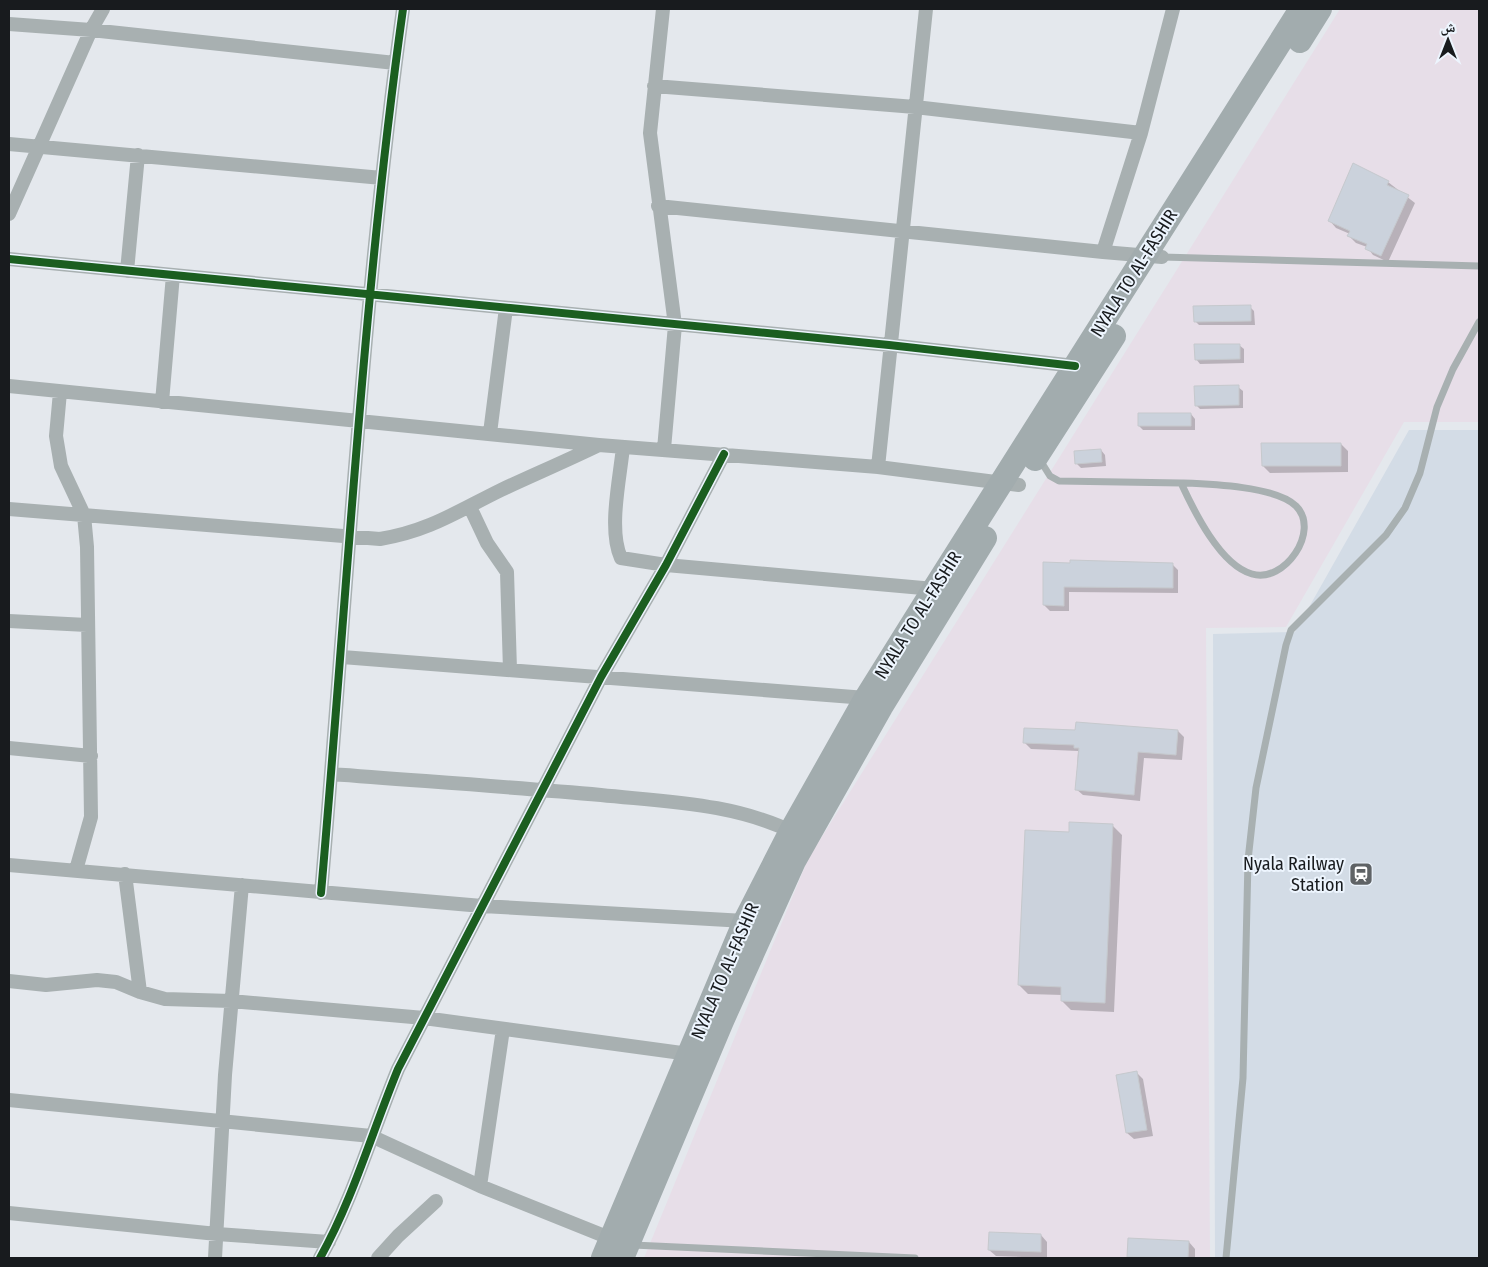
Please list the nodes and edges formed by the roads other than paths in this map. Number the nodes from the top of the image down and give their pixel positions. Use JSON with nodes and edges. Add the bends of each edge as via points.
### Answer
{"nodes":[{"id":1,"x":102,"y":9,"type":"edge"},
{"id":2,"x":403,"y":9,"type":"edge"},
{"id":3,"x":663,"y":9,"type":"edge"},
{"id":4,"x":926,"y":9,"type":"edge"},
{"id":5,"x":1173,"y":9,"type":"edge"},
{"id":6,"x":1301,"y":9,"type":"edge"},
{"id":7,"x":1320,"y":9,"type":"edge"},
{"id":8,"x":9,"y":24,"type":"edge"},
{"id":9,"x":91,"y":30,"type":"junction"},
{"id":10,"x":1289,"y":42,"type":"junction"},
{"id":11,"x":395,"y":63,"type":"junction"},
{"id":12,"x":654,"y":86,"type":"junction"},
{"id":13,"x":915,"y":107,"type":"junction"},
{"id":14,"x":1141,"y":132,"type":"junction"},
{"id":15,"x":9,"y":144,"type":"edge"},
{"id":16,"x":38,"y":146,"type":"junction"},
{"id":17,"x":138,"y":156,"type":"junction"},
{"id":18,"x":382,"y":178,"type":"junction"},
{"id":19,"x":658,"y":206,"type":"junction"},
{"id":20,"x":9,"y":214,"type":"edge"},
{"id":21,"x":904,"y":232,"type":"junction"},
{"id":22,"x":1103,"y":252,"type":"junction"},
{"id":23,"x":1154,"y":256,"type":"junction"},
{"id":24,"x":9,"y":259,"type":"edge"},
{"id":25,"x":1479,"y":266,"type":"edge"},
{"id":26,"x":127,"y":271,"type":"junction"},
{"id":27,"x":173,"y":275,"type":"junction"},
{"id":28,"x":370,"y":294,"type":"junction"},
{"id":29,"x":506,"y":308,"type":"junction"},
{"id":30,"x":1479,"y":322,"type":"edge"},
{"id":31,"x":675,"y":325,"type":"junction"},
{"id":32,"x":890,"y":345,"type":"junction"},
{"id":33,"x":1099,"y":345,"type":"junction"},
{"id":34,"x":1075,"y":366,"type":"junction"},
{"id":35,"x":9,"y":386,"type":"edge"},
{"id":36,"x":60,"y":392,"type":"junction"},
{"id":37,"x":162,"y":402,"type":"junction"},
{"id":38,"x":358,"y":421,"type":"junction"},
{"id":39,"x":490,"y":433,"type":"junction"},
{"id":40,"x":600,"y":445,"type":"junction"},
{"id":41,"x":1033,"y":446,"type":"junction"},
{"id":42,"x":623,"y":447,"type":"junction"},
{"id":43,"x":664,"y":449,"type":"junction"},
{"id":44,"x":724,"y":454,"type":"junction"},
{"id":45,"x":878,"y":467,"type":"junction"},
{"id":46,"x":1010,"y":483,"type":"junction"},
{"id":47,"x":1181,"y":483,"type":"junction"},
{"id":48,"x":470,"y":507,"type":"junction"},
{"id":49,"x":9,"y":508,"type":"edge"},
{"id":50,"x":84,"y":516,"type":"junction"},
{"id":51,"x":350,"y":536,"type":"junction"},
{"id":52,"x":666,"y":565,"type":"junction"},
{"id":53,"x":934,"y":589,"type":"junction"},
{"id":54,"x":9,"y":620,"type":"edge"},
{"id":55,"x":87,"y":625,"type":"junction"},
{"id":56,"x":342,"y":658,"type":"junction"},
{"id":57,"x":510,"y":670,"type":"junction"},
{"id":58,"x":601,"y":677,"type":"junction"},
{"id":59,"x":866,"y":698,"type":"junction"},
{"id":60,"x":9,"y":748,"type":"edge"},
{"id":61,"x":91,"y":756,"type":"junction"},
{"id":62,"x":332,"y":774,"type":"junction"},
{"id":63,"x":542,"y":790,"type":"junction"},
{"id":64,"x":799,"y":835,"type":"junction"},
{"id":65,"x":9,"y":865,"type":"edge"},
{"id":66,"x":76,"y":870,"type":"junction"},
{"id":67,"x":125,"y":874,"type":"junction"},
{"id":68,"x":242,"y":885,"type":"junction"},
{"id":69,"x":321,"y":893,"type":"junction"},
{"id":70,"x":482,"y":906,"type":"junction"},
{"id":71,"x":745,"y":921,"type":"junction"},
{"id":72,"x":9,"y":981,"type":"edge"},
{"id":73,"x":140,"y":992,"type":"junction"},
{"id":74,"x":231,"y":1001,"type":"junction"},
{"id":75,"x":424,"y":1018,"type":"junction"},
{"id":76,"x":503,"y":1029,"type":"junction"},
{"id":77,"x":690,"y":1054,"type":"junction"},
{"id":78,"x":9,"y":1100,"type":"edge"},
{"id":79,"x":223,"y":1120,"type":"junction"},
{"id":80,"x":371,"y":1136,"type":"junction"},
{"id":81,"x":480,"y":1186,"type":"junction"},
{"id":82,"x":436,"y":1201,"type":"dead end"},
{"id":83,"x":9,"y":1213,"type":"edge"},
{"id":84,"x":217,"y":1234,"type":"junction"},
{"id":85,"x":330,"y":1242,"type":"junction"},
{"id":86,"x":616,"y":1250,"type":"edge"},
{"id":87,"x":215,"y":1258,"type":"edge"},
{"id":88,"x":320,"y":1258,"type":"edge"},
{"id":89,"x":378,"y":1258,"type":"edge"},
{"id":90,"x":915,"y":1258,"type":"edge"},
{"id":91,"x":1226,"y":1258,"type":"edge"}],
"edges":[{"from":1,"to":9,"type":"street"},
{"from":2,"to":11,"type":"street"},
{"from":3,"to":12,"type":"street"},
{"from":4,"to":13,"type":"street"},
{"from":5,"to":14,"type":"street"},
{"from":6,"to":10,"type":"highway","name":"NYALA TO AL-FASHIR"},
{"from":7,"to":10,"type":"highway","name":"NYALA TO AL-FASHIR"},
{"from":8,"to":9,"type":"street"},
{"from":9,"to":11,"type":"street"},
{"from":9,"to":16,"type":"street"},
{"from":10,"to":23,"type":"highway","name":"NYALA TO AL-FASHIR"},
{"from":11,"to":18,"type":"street"},
{"from":12,"to":13,"type":"street"},
{"from":12,"to":19,"type":"street","via":[[650,133]]},
{"from":13,"to":14,"type":"street"},
{"from":13,"to":21,"type":"street"},
{"from":14,"to":22,"type":"street"},
{"from":15,"to":16,"type":"street"},
{"from":16,"to":17,"type":"street"},
{"from":16,"to":20,"type":"street"},
{"from":17,"to":18,"type":"street"},
{"from":17,"to":26,"type":"street"},
{"from":18,"to":28,"type":"street"},
{"from":19,"to":21,"type":"street"},
{"from":19,"to":31,"type":"street"},
{"from":21,"to":22,"type":"street"},
{"from":21,"to":32,"type":"street"},
{"from":22,"to":23,"type":"street"},
{"from":23,"to":25,"type":"lane"},
{"from":23,"to":33,"type":"highway","name":"NYALA TO AL-FASHIR"},
{"from":24,"to":26,"type":"street"},
{"from":26,"to":27,"type":"street"},
{"from":27,"to":28,"type":"street"},
{"from":27,"to":37,"type":"street"},
{"from":28,"to":29,"type":"street"},
{"from":28,"to":38,"type":"street"},
{"from":29,"to":31,"type":"street"},
{"from":29,"to":39,"type":"street"},
{"from":30,"to":91,"type":"lane","via":[[1437,407],[1420,473],[1405,508],[1386,535],[1291,630],[1286,646],[1256,788],[1248,860],[1243,1078]]},
{"from":31,"to":32,"type":"street"},
{"from":31,"to":43,"type":"street"},
{"from":32,"to":34,"type":"street"},
{"from":32,"to":45,"type":"street"},
{"from":33,"to":34,"type":"highway","name":"NYALA TO AL-FASHIR"},
{"from":33,"to":41,"type":"highway","name":"NYALA TO AL-FASHIR"},
{"from":34,"to":41,"type":"highway","name":"NYALA TO AL-FASHIR"},
{"from":35,"to":36,"type":"street"},
{"from":36,"to":37,"type":"street"},
{"from":36,"to":50,"type":"street","via":[[56,436],[61,466]]},
{"from":37,"to":38,"type":"street"},
{"from":38,"to":39,"type":"street"},
{"from":38,"to":51,"type":"street"},
{"from":39,"to":40,"type":"street"},
{"from":40,"to":42,"type":"street"},
{"from":40,"to":48,"type":"street"},
{"from":41,"to":46,"type":"highway","name":"NYALA TO AL-FASHIR"},
{"from":41,"to":47,"type":"lane","via":[[1050,476],[1059,481]]},
{"from":42,"to":43,"type":"street"},
{"from":42,"to":52,"type":"street","via":[[616,546],[621,558]]},
{"from":43,"to":44,"type":"street"},
{"from":44,"to":45,"type":"street"},
{"from":44,"to":52,"type":"street"},
{"from":45,"to":46,"type":"street"},
{"from":46,"to":53,"type":"highway","name":"NYALA TO AL-FASHIR"},
{"from":46,"to":64,"type":"highway","name":"NYALA TO AL-FASHIR","via":[[881,706]]},
{"from":47,"to":47,"type":"lane","via":[[1248,488],[1277,496],[1295,506],[1304,520],[1303,533],[1289,563],[1262,576],[1240,568],[1197,520]]},
{"from":48,"to":51,"type":"street","via":[[406,535],[380,539]]},
{"from":48,"to":57,"type":"street","via":[[487,543],[507,572]]},
{"from":49,"to":50,"type":"street"},
{"from":50,"to":51,"type":"street"},
{"from":50,"to":55,"type":"street"},
{"from":51,"to":56,"type":"street"},
{"from":52,"to":53,"type":"street"},
{"from":52,"to":58,"type":"street"},
{"from":53,"to":59,"type":"highway","name":"NYALA TO AL-FASHIR"},
{"from":54,"to":55,"type":"street"},
{"from":55,"to":61,"type":"street"},
{"from":56,"to":57,"type":"street"},
{"from":56,"to":62,"type":"street"},
{"from":57,"to":58,"type":"street"},
{"from":58,"to":59,"type":"street"},
{"from":58,"to":63,"type":"street"},
{"from":59,"to":64,"type":"highway","name":"NYALA TO AL-FASHIR"},
{"from":60,"to":61,"type":"street"},
{"from":61,"to":66,"type":"street","via":[[91,817]]},
{"from":62,"to":63,"type":"street"},
{"from":62,"to":69,"type":"street"},
{"from":63,"to":64,"type":"street","via":[[714,806],[753,815]]},
{"from":63,"to":70,"type":"street"},
{"from":64,"to":71,"type":"highway","name":"NYALA TO AL-FASHIR"},
{"from":64,"to":86,"type":"highway","name":"NYALA TO AL-FASHIR","via":[[722,1021]]},
{"from":65,"to":66,"type":"street"},
{"from":66,"to":67,"type":"street"},
{"from":67,"to":68,"type":"street"},
{"from":67,"to":73,"type":"street"},
{"from":68,"to":69,"type":"street"},
{"from":68,"to":74,"type":"street"},
{"from":69,"to":70,"type":"street"},
{"from":70,"to":71,"type":"street"},
{"from":70,"to":75,"type":"street"},
{"from":71,"to":77,"type":"highway","name":"NYALA TO AL-FASHIR"},
{"from":72,"to":73,"type":"street","via":[[46,985],[98,980],[116,982]]},
{"from":73,"to":74,"type":"street","via":[[165,998]]},
{"from":74,"to":75,"type":"street"},
{"from":74,"to":79,"type":"street"},
{"from":75,"to":76,"type":"street"},
{"from":75,"to":80,"type":"street","via":[[398,1069]]},
{"from":76,"to":77,"type":"street"},
{"from":76,"to":81,"type":"street"},
{"from":77,"to":86,"type":"highway","name":"NYALA TO AL-FASHIR"},
{"from":78,"to":79,"type":"street"},
{"from":79,"to":80,"type":"street"},
{"from":79,"to":84,"type":"street"},
{"from":80,"to":81,"type":"street"},
{"from":80,"to":85,"type":"street"},
{"from":81,"to":86,"type":"street"},
{"from":82,"to":89,"type":"street"},
{"from":83,"to":84,"type":"street"},
{"from":84,"to":85,"type":"street"},
{"from":84,"to":87,"type":"street"},
{"from":85,"to":88,"type":"street"},
{"from":86,"to":90,"type":"lane"}]}
